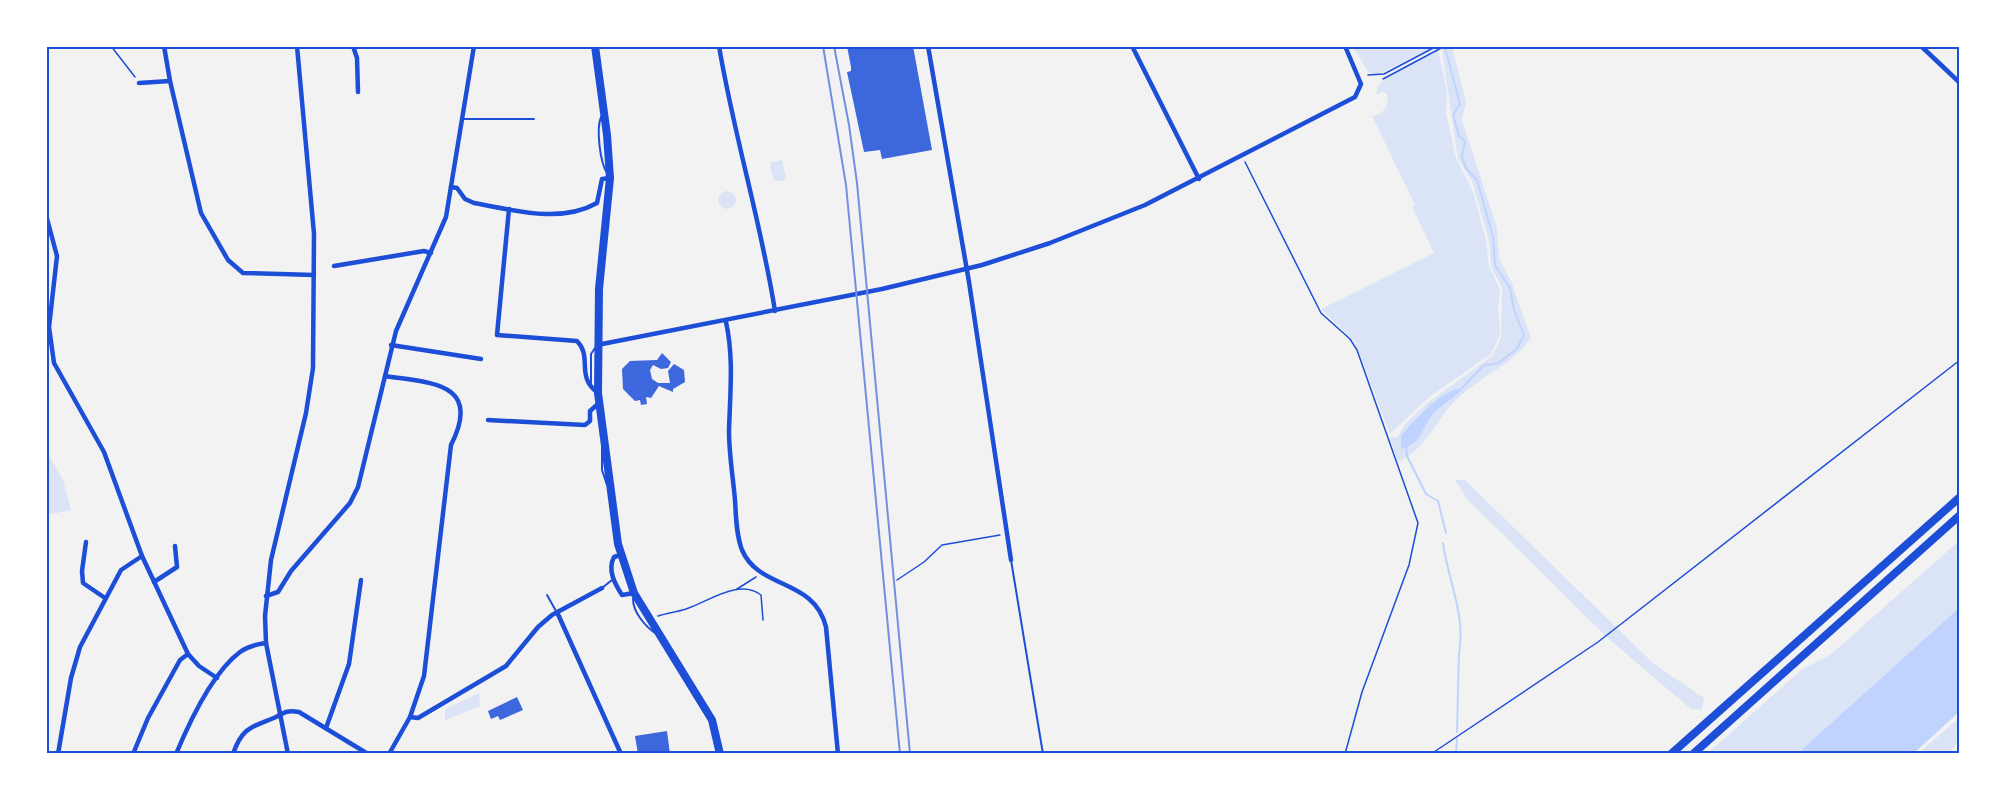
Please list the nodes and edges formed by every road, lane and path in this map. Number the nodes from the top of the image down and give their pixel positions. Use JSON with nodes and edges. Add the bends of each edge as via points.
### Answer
{"nodes":[{"id":1,"x":111,"y":46,"type":"edge"},
{"id":2,"x":164,"y":46,"type":"edge"},
{"id":3,"x":297,"y":46,"type":"edge"},
{"id":4,"x":353,"y":46,"type":"edge"},
{"id":5,"x":474,"y":46,"type":"edge"},
{"id":6,"x":595,"y":46,"type":"edge"},
{"id":7,"x":719,"y":46,"type":"edge"},
{"id":8,"x":928,"y":46,"type":"edge"},
{"id":9,"x":1131,"y":46,"type":"edge"},
{"id":10,"x":1345,"y":46,"type":"edge"},
{"id":11,"x":1437,"y":46,"type":"edge"},
{"id":12,"x":1445,"y":46,"type":"edge"},
{"id":13,"x":1921,"y":46,"type":"edge"},
{"id":14,"x":1368,"y":75,"type":"dead end"},
{"id":15,"x":1384,"y":75,"type":"junction"},
{"id":16,"x":170,"y":81,"type":"junction"},
{"id":17,"x":139,"y":83,"type":"joint"},
{"id":18,"x":1959,"y":83,"type":"edge"},
{"id":19,"x":358,"y":92,"type":"dead end"},
{"id":20,"x":462,"y":119,"type":"junction"},
{"id":21,"x":534,"y":119,"type":"dead end"},
{"id":22,"x":1242,"y":156,"type":"junction"},
{"id":23,"x":610,"y":178,"type":"junction"},
{"id":24,"x":1199,"y":179,"type":"junction"},
{"id":25,"x":451,"y":187,"type":"junction"},
{"id":26,"x":509,"y":209,"type":"junction"},
{"id":27,"x":46,"y":215,"type":"edge"},
{"id":28,"x":431,"y":253,"type":"junction"},
{"id":29,"x":334,"y":266,"type":"dead end"},
{"id":30,"x":966,"y":269,"type":"junction"},
{"id":31,"x":314,"y":275,"type":"junction"},
{"id":32,"x":775,"y":311,"type":"junction"},
{"id":33,"x":726,"y":322,"type":"junction"},
{"id":34,"x":392,"y":345,"type":"junction"},
{"id":35,"x":597,"y":345,"type":"junction"},
{"id":36,"x":481,"y":359,"type":"dead end"},
{"id":37,"x":1959,"y":360,"type":"edge"},
{"id":38,"x":54,"y":363,"type":"junction"},
{"id":39,"x":46,"y":366,"type":"edge"},
{"id":40,"x":385,"y":376,"type":"junction"},
{"id":41,"x":598,"y":393,"type":"junction"},
{"id":42,"x":598,"y":403,"type":"junction"},
{"id":43,"x":488,"y":420,"type":"dead end"},
{"id":44,"x":1959,"y":497,"type":"edge"},
{"id":45,"x":1959,"y":515,"type":"edge"},
{"id":46,"x":1008,"y":534,"type":"junction"},
{"id":47,"x":86,"y":542,"type":"dead end"},
{"id":48,"x":175,"y":546,"type":"dead end"},
{"id":49,"x":621,"y":555,"type":"junction"},
{"id":50,"x":142,"y":556,"type":"junction"},
{"id":51,"x":1011,"y":560,"type":"joint"},
{"id":52,"x":758,"y":576,"type":"dead end"},
{"id":53,"x":613,"y":579,"type":"junction"},
{"id":54,"x":361,"y":580,"type":"dead end"},
{"id":55,"x":897,"y":580,"type":"dead end"},
{"id":56,"x":154,"y":582,"type":"junction"},
{"id":57,"x":602,"y":588,"type":"joint"},
{"id":58,"x":736,"y":589,"type":"junction"},
{"id":59,"x":634,"y":593,"type":"junction"},
{"id":60,"x":547,"y":595,"type":"dead end"},
{"id":61,"x":266,"y":596,"type":"junction"},
{"id":62,"x":105,"y":598,"type":"junction"},
{"id":63,"x":557,"y":612,"type":"junction"},
{"id":64,"x":654,"y":617,"type":"dead end"},
{"id":65,"x":763,"y":620,"type":"dead end"},
{"id":66,"x":266,"y":643,"type":"junction"},
{"id":67,"x":188,"y":654,"type":"junction"},
{"id":68,"x":217,"y":678,"type":"junction"},
{"id":69,"x":282,"y":712,"type":"junction"},
{"id":70,"x":410,"y":717,"type":"junction"},
{"id":71,"x":326,"y":728,"type":"junction"},
{"id":72,"x":58,"y":753,"type":"edge"},
{"id":73,"x":133,"y":753,"type":"edge"},
{"id":74,"x":176,"y":753,"type":"edge"},
{"id":75,"x":233,"y":753,"type":"edge"},
{"id":76,"x":288,"y":753,"type":"edge"},
{"id":77,"x":368,"y":753,"type":"edge"},
{"id":78,"x":389,"y":753,"type":"edge"},
{"id":79,"x":621,"y":753,"type":"edge"},
{"id":80,"x":720,"y":753,"type":"edge"},
{"id":81,"x":838,"y":753,"type":"edge"},
{"id":82,"x":1043,"y":753,"type":"edge"},
{"id":83,"x":1345,"y":753,"type":"edge"},
{"id":84,"x":1431,"y":753,"type":"edge"},
{"id":85,"x":1671,"y":753,"type":"edge"},
{"id":86,"x":1693,"y":753,"type":"edge"}],
"edges":[{"from":1,"to":17,"type":"path"},
{"from":2,"to":16,"type":"street"},
{"from":3,"to":31,"type":"street"},
{"from":4,"to":19,"type":"street"},
{"from":5,"to":20,"type":"street"},
{"from":6,"to":23,"type":"main road"},
{"from":7,"to":32,"type":"street","via":[[765,247]]},
{"from":8,"to":30,"type":"street"},
{"from":9,"to":24,"type":"street"},
{"from":10,"to":22,"type":"street","via":[[1361,87],[1355,97]]},
{"from":11,"to":15,"type":"path"},
{"from":12,"to":15,"type":"path","via":[[1383,79]]},
{"from":13,"to":18,"type":"street"},
{"from":14,"to":15,"type":"path"},
{"from":16,"to":17,"type":"street"},
{"from":16,"to":31,"type":"street","via":[[201,213],[228,260],[243,273]]},
{"from":20,"to":21,"type":"lane"},
{"from":20,"to":25,"type":"street"},
{"from":22,"to":24,"type":"street"},
{"from":22,"to":83,"type":"path","via":[[1321,313],[1357,350],[1418,523],[1409,565],[1362,692]]},
{"from":23,"to":26,"type":"street","via":[[603,179],[597,203],[582,210],[546,215]]},
{"from":23,"to":35,"type":"main road"},
{"from":24,"to":30,"type":"street","via":[[1094,227]]},
{"from":25,"to":26,"type":"street","via":[[457,188],[469,202]]},
{"from":25,"to":28,"type":"street","via":[[443,227]]},
{"from":26,"to":41,"type":"street","via":[[497,335],[577,341],[584,352],[588,386]]},
{"from":27,"to":38,"type":"street","via":[[57,256],[50,327]]},
{"from":28,"to":29,"type":"street"},
{"from":28,"to":34,"type":"street"},
{"from":30,"to":32,"type":"street"},
{"from":30,"to":46,"type":"street"},
{"from":31,"to":61,"type":"street","via":[[314,353],[309,397]]},
{"from":32,"to":33,"type":"street"},
{"from":33,"to":35,"type":"street"},
{"from":33,"to":81,"type":"street","via":[[732,365],[730,448],[740,542],[744,554],[760,572],[803,593],[821,613],[826,627]]},
{"from":34,"to":36,"type":"street"},
{"from":34,"to":40,"type":"street"},
{"from":35,"to":41,"type":"main road"},
{"from":37,"to":84,"type":"path","via":[[1598,642]]},
{"from":38,"to":39,"type":"street"},
{"from":38,"to":50,"type":"street","via":[[104,452]]},
{"from":40,"to":61,"type":"street","via":[[355,495],[278,592]]},
{"from":40,"to":70,"type":"street","via":[[446,387],[456,396],[460,408],[458,433],[451,445],[429,648]]},
{"from":41,"to":42,"type":"main road"},
{"from":42,"to":43,"type":"street","via":[[585,424]]},
{"from":42,"to":49,"type":"main road"},
{"from":44,"to":85,"type":"highway"},
{"from":45,"to":86,"type":"highway"},
{"from":46,"to":51,"type":"street"},
{"from":46,"to":55,"type":"path","via":[[942,545]]},
{"from":47,"to":62,"type":"street","via":[[83,583]]},
{"from":48,"to":56,"type":"street","via":[[177,567]]},
{"from":49,"to":53,"type":"street","via":[[611,562]]},
{"from":49,"to":59,"type":"main road"},
{"from":50,"to":56,"type":"street"},
{"from":50,"to":62,"type":"street","via":[[121,570]]},
{"from":51,"to":82,"type":"lane"},
{"from":52,"to":58,"type":"path"},
{"from":53,"to":57,"type":"lane"},
{"from":53,"to":59,"type":"street","via":[[622,595]]},
{"from":54,"to":71,"type":"street","via":[[349,664]]},
{"from":56,"to":67,"type":"street"},
{"from":57,"to":63,"type":"street"},
{"from":58,"to":64,"type":"path"},
{"from":58,"to":65,"type":"path","via":[[761,595]]},
{"from":59,"to":80,"type":"main road","via":[[712,720]]},
{"from":60,"to":63,"type":"lane"},
{"from":61,"to":66,"type":"street"},
{"from":62,"to":72,"type":"street","via":[[75,660]]},
{"from":63,"to":70,"type":"street","via":[[538,627],[506,666],[418,718]]},
{"from":63,"to":79,"type":"street"},
{"from":66,"to":68,"type":"street","via":[[240,652]]},
{"from":66,"to":69,"type":"street"},
{"from":67,"to":68,"type":"street"},
{"from":67,"to":73,"type":"street","via":[[180,660]]},
{"from":68,"to":74,"type":"street"},
{"from":69,"to":71,"type":"street","via":[[299,712]]},
{"from":69,"to":75,"type":"street","via":[[251,726]]},
{"from":69,"to":76,"type":"street"},
{"from":70,"to":78,"type":"street"},
{"from":71,"to":77,"type":"street"}]}
